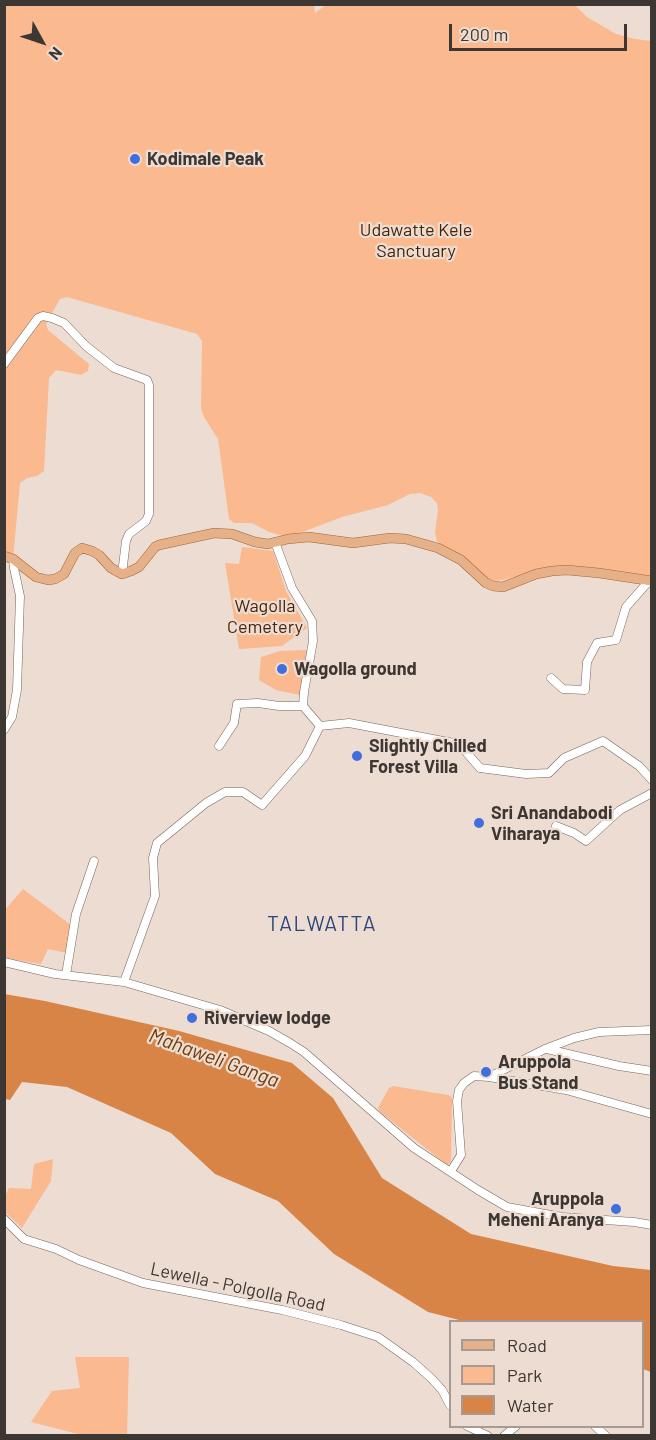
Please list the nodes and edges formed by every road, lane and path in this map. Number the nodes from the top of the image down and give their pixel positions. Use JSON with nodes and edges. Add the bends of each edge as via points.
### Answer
{"nodes":[{"id":1,"x":4,"y":364,"type":"edge"},
{"id":2,"x":275,"y":542,"type":"junction"},
{"id":3,"x":9,"y":558,"type":"edge"},
{"id":4,"x":122,"y":574,"type":"junction"},
{"id":5,"x":650,"y":581,"type":"edge"},
{"id":6,"x":551,"y":678,"type":"dead end"},
{"id":7,"x":303,"y":706,"type":"junction"},
{"id":8,"x":320,"y":726,"type":"junction"},
{"id":9,"x":4,"y":730,"type":"edge"},
{"id":10,"x":219,"y":746,"type":"dead end"},
{"id":11,"x":651,"y":780,"type":"edge"},
{"id":12,"x":651,"y":793,"type":"edge"},
{"id":13,"x":556,"y":826,"type":"dead end"},
{"id":14,"x":94,"y":861,"type":"dead end"},
{"id":15,"x":4,"y":962,"type":"edge"},
{"id":16,"x":66,"y":975,"type":"junction"},
{"id":17,"x":124,"y":982,"type":"junction"},
{"id":18,"x":651,"y":1030,"type":"edge"},
{"id":19,"x":545,"y":1049,"type":"junction"},
{"id":20,"x":651,"y":1071,"type":"edge"},
{"id":21,"x":489,"y":1077,"type":"junction"},
{"id":22,"x":651,"y":1114,"type":"edge"},
{"id":23,"x":451,"y":1171,"type":"junction"},
{"id":24,"x":4,"y":1219,"type":"edge"},
{"id":25,"x":651,"y":1225,"type":"edge"},
{"id":26,"x":449,"y":1403,"type":"edge"},
{"id":27,"x":471,"y":1428,"type":"edge"},
{"id":28,"x":488,"y":1436,"type":"edge"}],
"edges":[{"from":1,"to":4,"type":"street","via":[[42,316],[64,323],[114,368],[147,380],[149,514],[126,540]]},
{"from":2,"to":4,"type":"main road","via":[[214,533],[159,545],[139,567]]},
{"from":2,"to":5,"type":"main road","via":[[309,537],[353,543],[406,538],[446,552],[486,583],[498,587],[536,574],[567,570]]},
{"from":2,"to":7,"type":"street","via":[[292,588],[312,621],[313,641]]},
{"from":3,"to":4,"type":"main road","via":[[36,577],[48,580],[64,574],[75,553],[86,549]]},
{"from":3,"to":9,"type":"street","via":[[20,596],[17,690],[12,717]]},
{"from":5,"to":6,"type":"street","via":[[627,607],[616,640],[597,643],[587,662],[585,690],[563,689]]},
{"from":7,"to":8,"type":"street"},
{"from":7,"to":10,"type":"street","via":[[237,704],[234,723]]},
{"from":8,"to":11,"type":"street","via":[[349,723],[459,744],[480,768],[526,774],[549,772],[564,758],[603,741],[639,766]]},
{"from":8,"to":17,"type":"street","via":[[304,756],[262,805],[243,792],[225,792],[157,843],[153,858],[155,896]]},
{"from":12,"to":13,"type":"street","via":[[620,810],[586,840]]},
{"from":14,"to":16,"type":"street","via":[[76,914]]},
{"from":15,"to":16,"type":"street"},
{"from":16,"to":17,"type":"street"},
{"from":17,"to":23,"type":"street","via":[[220,1010],[291,1042],[414,1148]]},
{"from":18,"to":19,"type":"street","via":[[599,1032]]},
{"from":19,"to":20,"type":"street"},
{"from":19,"to":21,"type":"street"},
{"from":21,"to":22,"type":"street","via":[[566,1090]]},
{"from":21,"to":23,"type":"street","via":[[474,1076],[459,1090],[461,1155]]},
{"from":23,"to":25,"type":"street","via":[[507,1207],[562,1217]]},
{"from":24,"to":26,"type":"street","name":"Lewella - Polgolla Road","via":[[24,1239],[143,1283],[312,1317],[378,1337],[431,1378]]},
{"from":27,"to":28,"type":"street"}]}
